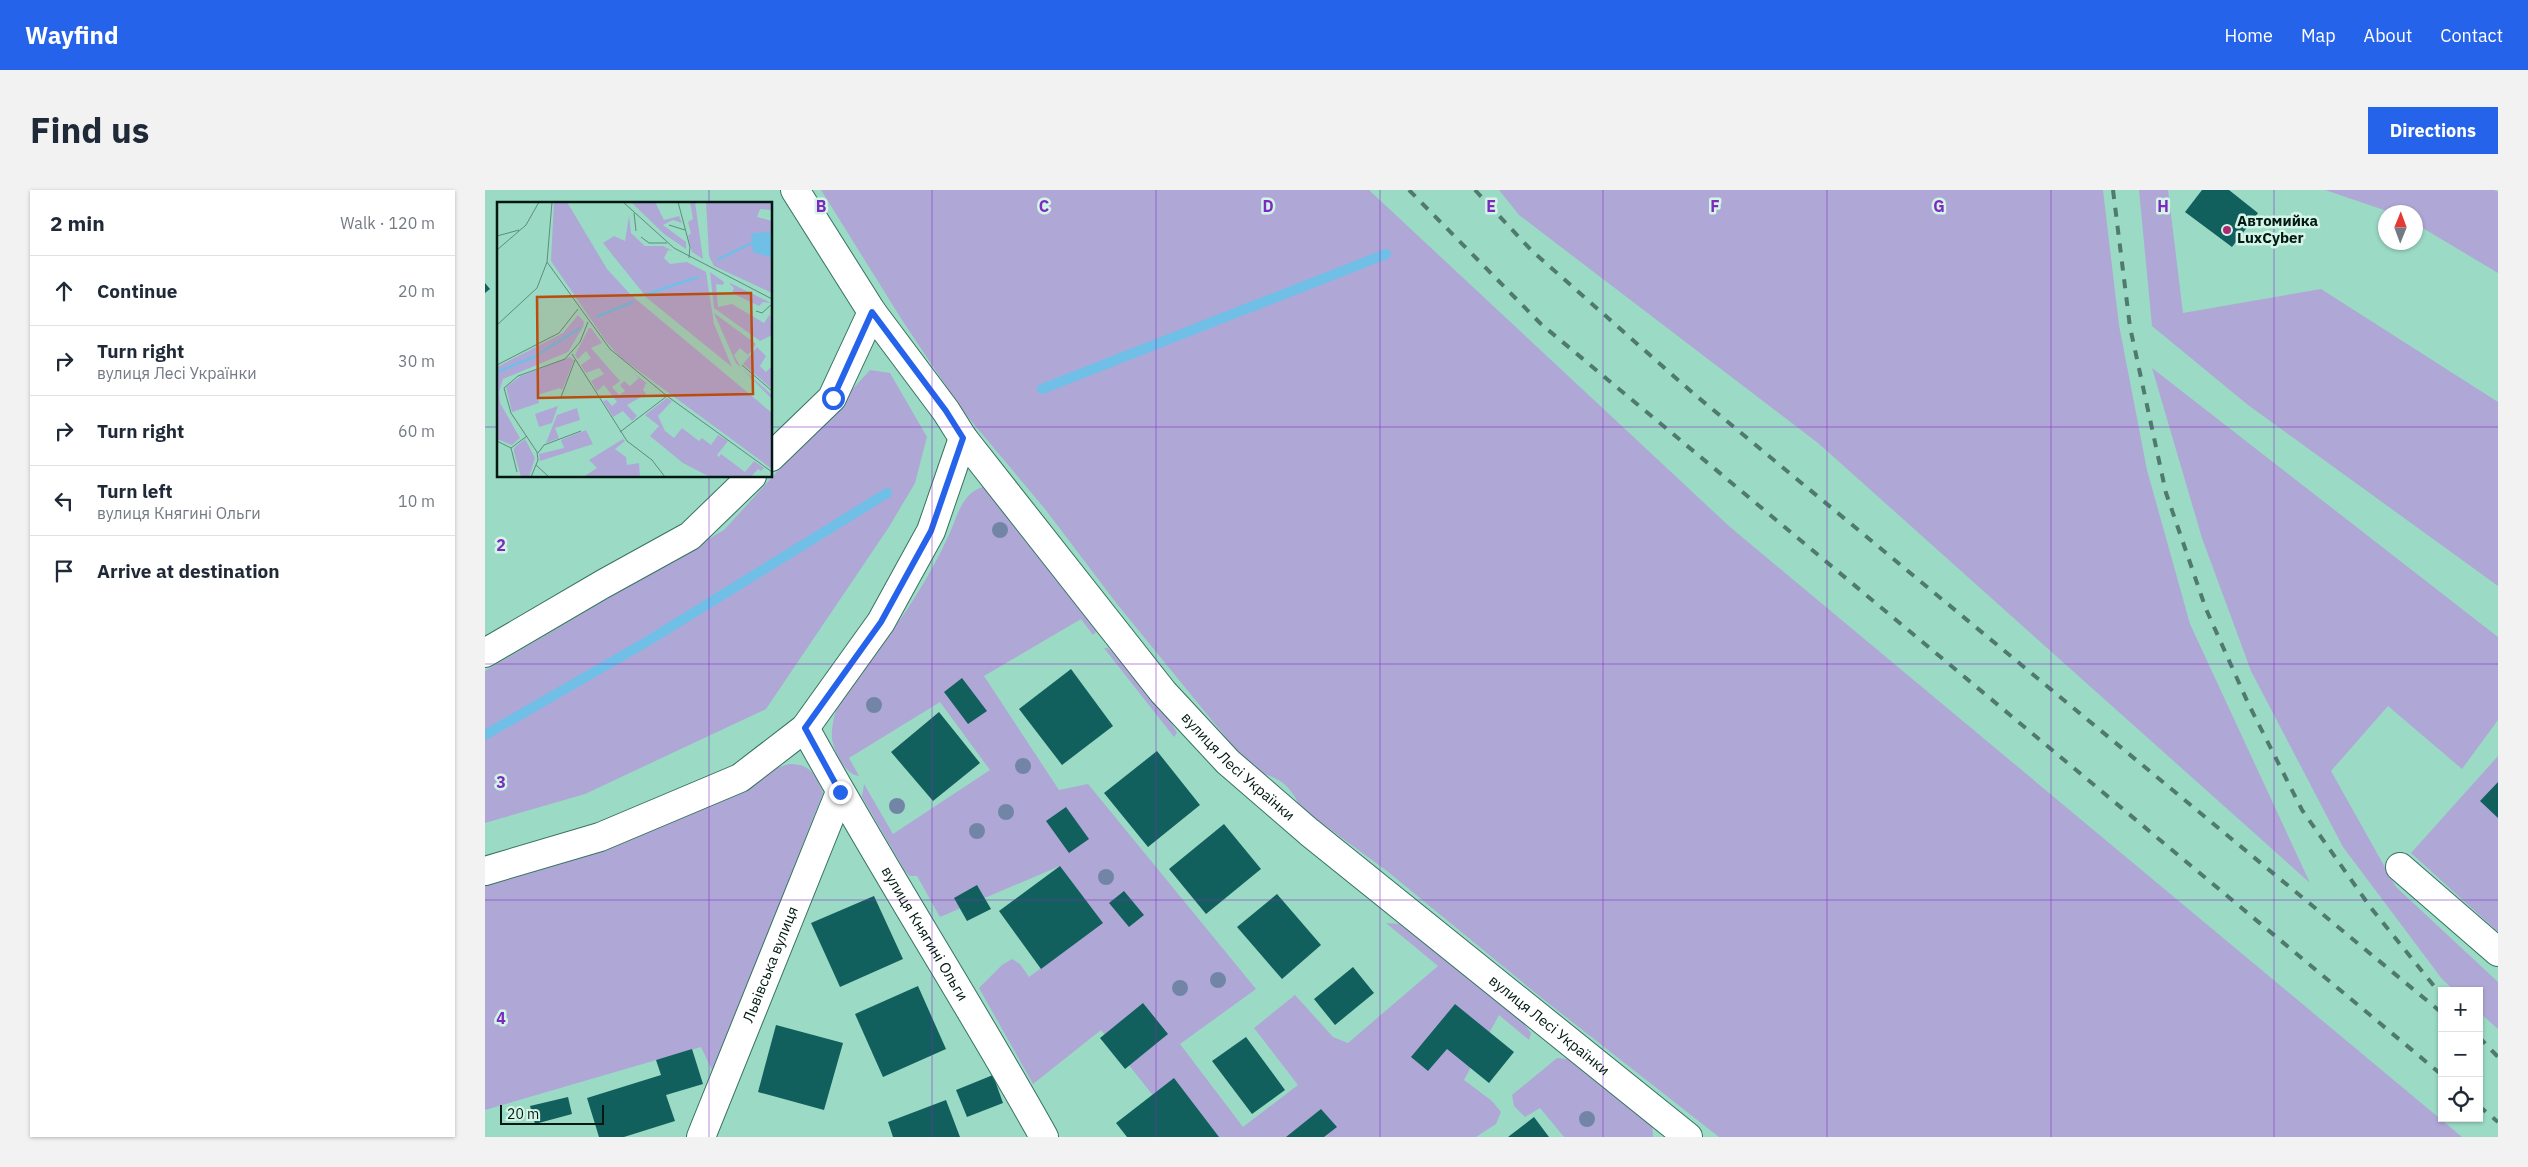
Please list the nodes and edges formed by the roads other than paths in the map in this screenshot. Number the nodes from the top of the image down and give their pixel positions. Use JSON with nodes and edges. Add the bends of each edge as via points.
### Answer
{"nodes":[{"id":1,"x":795,"y":190,"type":"edge"},
{"id":2,"x":872,"y":312,"type":"junction"},
{"id":3,"x":963,"y":438,"type":"junction"},
{"id":4,"x":773,"y":455,"type":"edge"},
{"id":5,"x":750,"y":478,"type":"edge"},
{"id":6,"x":485,"y":653,"type":"edge"},
{"id":7,"x":805,"y":728,"type":"junction"},
{"id":8,"x":840,"y":792,"type":"junction"},
{"id":9,"x":2400,"y":867,"type":"dead end"},
{"id":10,"x":485,"y":871,"type":"edge"},
{"id":11,"x":2498,"y":952,"type":"edge"},
{"id":12,"x":701,"y":1137,"type":"edge"},
{"id":13,"x":1044,"y":1137,"type":"edge"},
{"id":14,"x":1688,"y":1137,"type":"edge"}],
"edges":[{"from":1,"to":2,"type":"street","name":"вулиця Лесі Українки"},
{"from":2,"to":3,"type":"street","name":"вулиця Лесі Українки"},
{"from":2,"to":4,"type":"street","via":[[833,398]]},
{"from":3,"to":7,"type":"street","via":[[931,531],[881,622]]},
{"from":3,"to":14,"type":"street","name":"вулиця Лесі Українки","via":[[1163,692],[1229,762],[1309,832]]},
{"from":5,"to":6,"type":"street","via":[[690,536]]},
{"from":7,"to":8,"type":"street","name":"вулиця Княгині Ольги"},
{"from":7,"to":10,"type":"street","via":[[740,778],[600,838]]},
{"from":8,"to":12,"type":"street","name":"Львівська вулиця"},
{"from":8,"to":13,"type":"street","name":"вулиця Княгині Ольги","via":[[1005,1066]]},
{"from":9,"to":11,"type":"street"}]}
